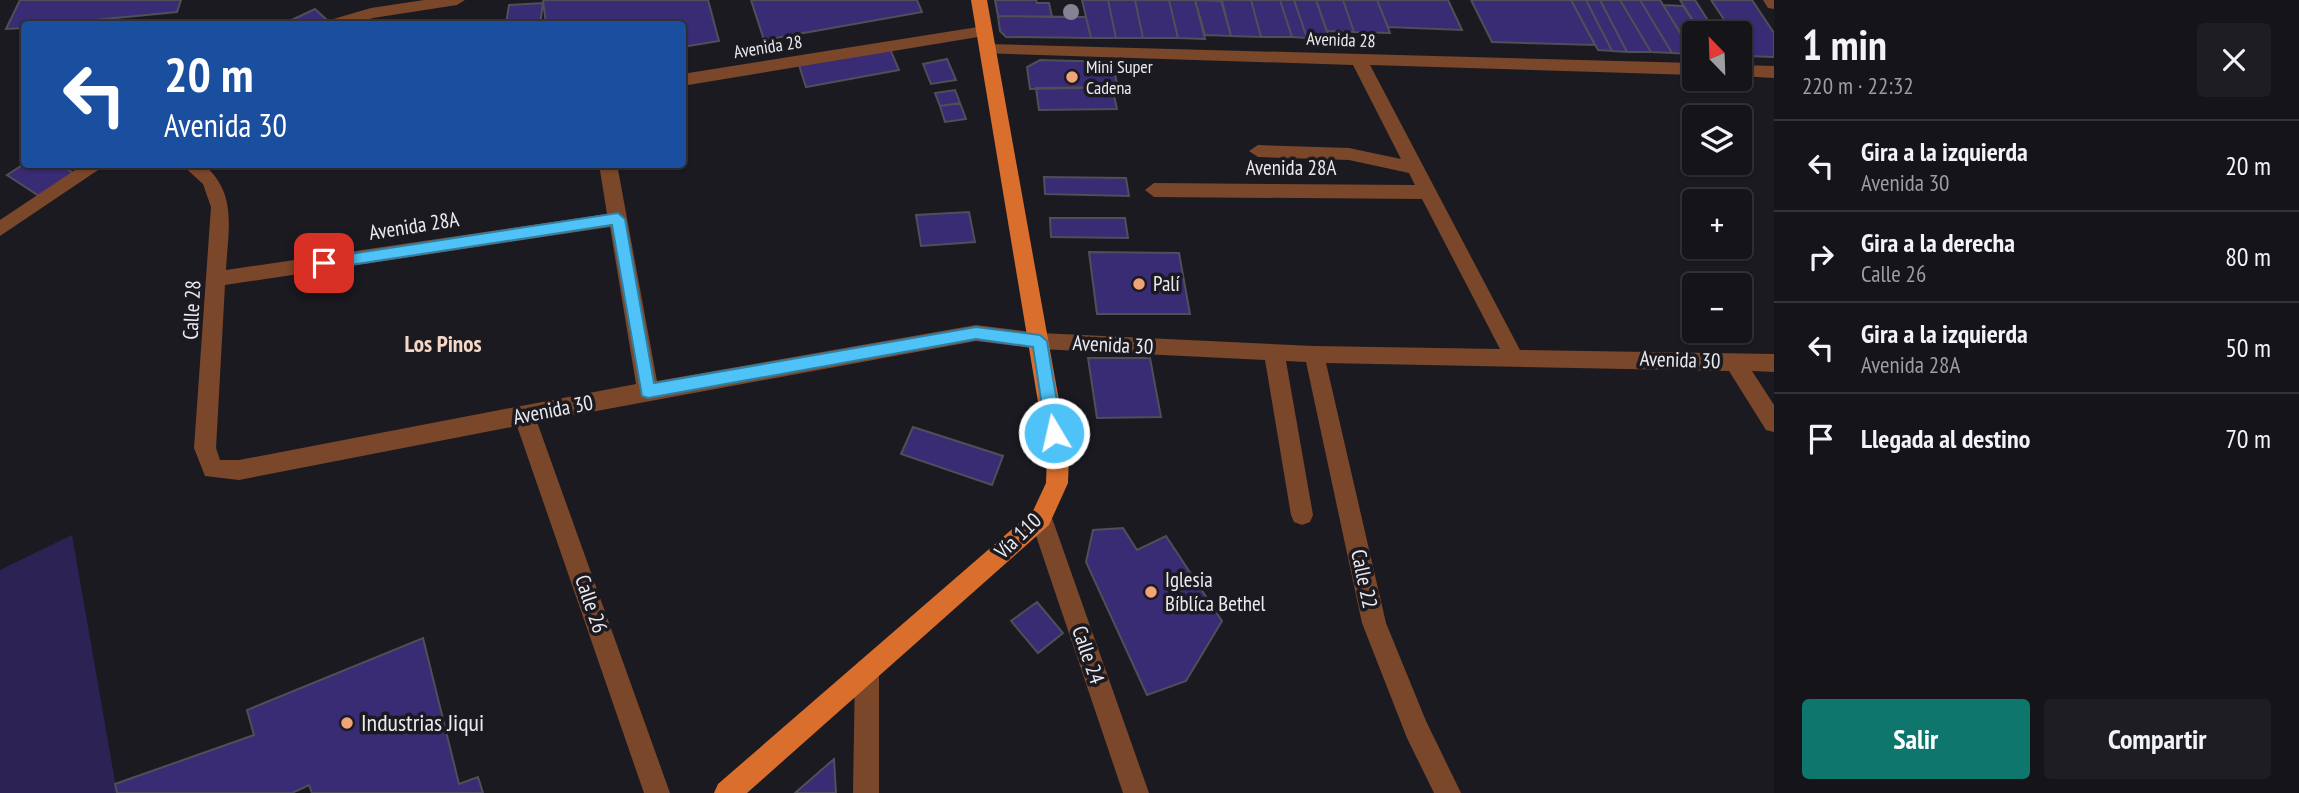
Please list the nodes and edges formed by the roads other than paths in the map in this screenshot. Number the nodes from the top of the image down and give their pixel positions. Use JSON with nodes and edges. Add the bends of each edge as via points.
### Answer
{"nodes":[{"id":1,"x":457,"y":0,"type":"edge"},
{"id":2,"x":979,"y":0,"type":"edge"},
{"id":3,"x":346,"y":21,"type":"edge"},
{"id":4,"x":986,"y":40,"type":"junction"},
{"id":5,"x":1358,"y":60,"type":"junction"},
{"id":6,"x":1682,"y":69,"type":"edge"},
{"id":7,"x":1752,"y":71,"type":"edge"},
{"id":8,"x":1774,"y":72,"type":"edge"},
{"id":9,"x":686,"y":79,"type":"edge"},
{"id":10,"x":1258,"y":151,"type":"dead end"},
{"id":11,"x":92,"y":168,"type":"edge"},
{"id":12,"x":195,"y":168,"type":"edge"},
{"id":13,"x":609,"y":168,"type":"edge"},
{"id":14,"x":1415,"y":168,"type":"junction"},
{"id":15,"x":1154,"y":190,"type":"dead end"},
{"id":16,"x":1426,"y":192,"type":"junction"},
{"id":17,"x":618,"y":219,"type":"junction"},
{"id":18,"x":0,"y":229,"type":"edge"},
{"id":19,"x":217,"y":279,"type":"junction"},
{"id":20,"x":1040,"y":341,"type":"junction"},
{"id":21,"x":1274,"y":352,"type":"junction"},
{"id":22,"x":1314,"y":354,"type":"junction"},
{"id":23,"x":1513,"y":355,"type":"junction"},
{"id":24,"x":1734,"y":361,"type":"junction"},
{"id":25,"x":1774,"y":363,"type":"edge"},
{"id":26,"x":648,"y":391,"type":"junction"},
{"id":27,"x":524,"y":416,"type":"junction"},
{"id":28,"x":1774,"y":422,"type":"edge"},
{"id":29,"x":213,"y":469,"type":"joint"},
{"id":30,"x":1302,"y":515,"type":"dead end"},
{"id":31,"x":1041,"y":518,"type":"junction"},
{"id":32,"x":867,"y":671,"type":"junction"},
{"id":33,"x":657,"y":793,"type":"edge"},
{"id":34,"x":727,"y":793,"type":"edge"},
{"id":35,"x":866,"y":793,"type":"edge"},
{"id":36,"x":1136,"y":793,"type":"edge"},
{"id":37,"x":1448,"y":793,"type":"edge"}],
"edges":[{"from":1,"to":3,"type":"street"},
{"from":2,"to":4,"type":"main road","name":"Vía 110"},
{"from":4,"to":5,"type":"street","name":"Avenida 28"},
{"from":4,"to":9,"type":"street","name":"Avenida 28"},
{"from":4,"to":20,"type":"main road","name":"Vía 110"},
{"from":5,"to":6,"type":"street","name":"Avenida 28"},
{"from":5,"to":14,"type":"street"},
{"from":7,"to":8,"type":"street"},
{"from":10,"to":14,"type":"street","via":[[1349,154]]},
{"from":11,"to":18,"type":"street"},
{"from":12,"to":19,"type":"street","name":"Calle 28","via":[[211,181],[220,207]]},
{"from":13,"to":17,"type":"street"},
{"from":14,"to":16,"type":"street"},
{"from":15,"to":16,"type":"street","name":"Avenida 28A"},
{"from":16,"to":23,"type":"street"},
{"from":17,"to":19,"type":"street","name":"Avenida 28A"},
{"from":17,"to":26,"type":"street"},
{"from":19,"to":29,"type":"street","name":"Calle 28","via":[[205,448]]},
{"from":20,"to":21,"type":"street","name":"Avenida 30"},
{"from":20,"to":26,"type":"street","name":"Avenida 30","via":[[976,333]]},
{"from":20,"to":31,"type":"main road","name":"Vía 110","via":[[1058,456],[1057,483]]},
{"from":21,"to":22,"type":"street","name":"Avenida 30"},
{"from":21,"to":30,"type":"street"},
{"from":22,"to":23,"type":"street","name":"Avenida 30"},
{"from":22,"to":37,"type":"street","name":"Calle 22","via":[[1374,623],[1416,729]]},
{"from":23,"to":24,"type":"street","name":"Avenida 30"},
{"from":24,"to":25,"type":"street","name":"Avenida 30"},
{"from":24,"to":28,"type":"street"},
{"from":26,"to":27,"type":"street","name":"Avenida 30"},
{"from":27,"to":29,"type":"street","name":"Avenida 30","via":[[239,470]]},
{"from":27,"to":33,"type":"street","name":"Calle 26"},
{"from":31,"to":32,"type":"main road","name":"Vía 110"},
{"from":31,"to":36,"type":"street","name":"Calle 24"},
{"from":32,"to":34,"type":"main road","name":"Vía 110"},
{"from":32,"to":35,"type":"street"}]}
